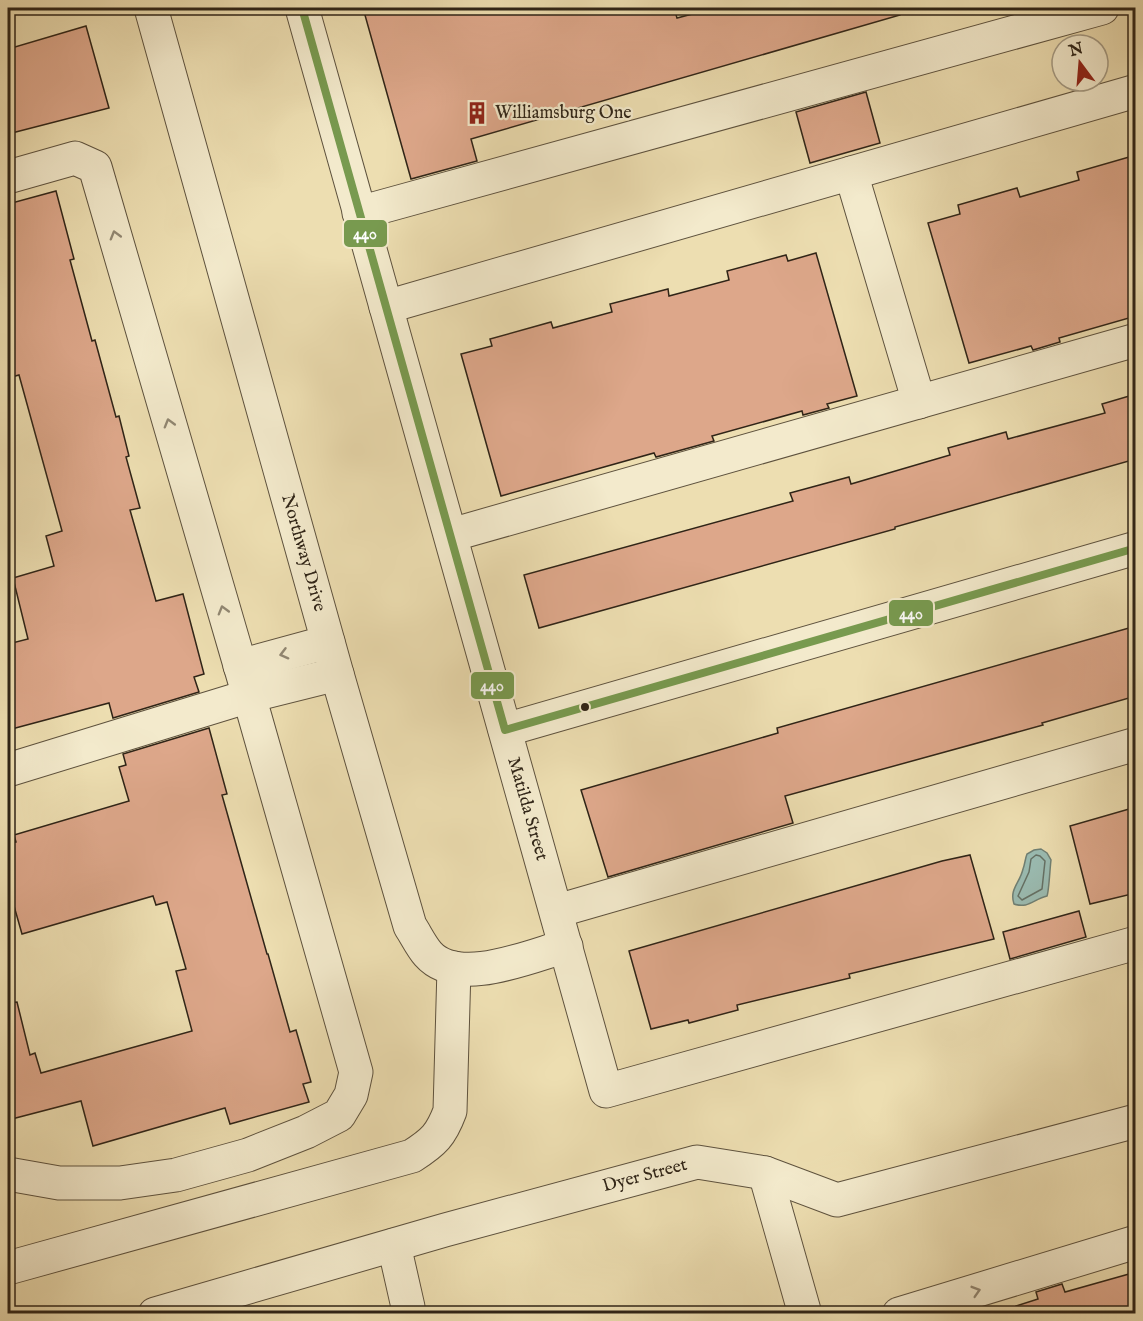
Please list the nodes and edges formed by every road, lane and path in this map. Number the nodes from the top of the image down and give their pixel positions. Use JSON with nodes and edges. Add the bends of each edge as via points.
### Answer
{"nodes":[{"id":1,"x":151,"y":8,"type":"edge"},
{"id":2,"x":302,"y":8,"type":"edge"},
{"id":3,"x":1102,"y":8,"type":"edge"},
{"id":4,"x":1136,"y":91,"type":"edge"},
{"id":5,"x":851,"y":173,"type":"junction"},
{"id":6,"x":8,"y":177,"type":"edge"},
{"id":7,"x":359,"y":213,"type":"junction"},
{"id":8,"x":387,"y":307,"type":"junction"},
{"id":9,"x":1136,"y":340,"type":"edge"},
{"id":10,"x":919,"y":402,"type":"junction"},
{"id":11,"x":451,"y":535,"type":"junction"},
{"id":12,"x":1136,"y":548,"type":"edge"},
{"id":13,"x":328,"y":642,"type":"junction"},
{"id":14,"x":337,"y":674,"type":"junction"},
{"id":15,"x":244,"y":681,"type":"junction"},
{"id":16,"x":505,"y":730,"type":"junction"},
{"id":17,"x":1136,"y":744,"type":"edge"},
{"id":18,"x":8,"y":770,"type":"edge"},
{"id":19,"x":557,"y":911,"type":"junction"},
{"id":20,"x":1136,"y":943,"type":"edge"},
{"id":21,"x":566,"y":946,"type":"junction"},
{"id":22,"x":454,"y":968,"type":"junction"},
{"id":23,"x":1136,"y":1121,"type":"edge"},
{"id":24,"x":765,"y":1173,"type":"junction"},
{"id":25,"x":8,"y":1174,"type":"edge"},
{"id":26,"x":1136,"y":1242,"type":"edge"},
{"id":27,"x":394,"y":1245,"type":"junction"},
{"id":28,"x":8,"y":1268,"type":"edge"},
{"id":29,"x":155,"y":1314,"type":"edge"},
{"id":30,"x":407,"y":1314,"type":"edge"},
{"id":31,"x":805,"y":1314,"type":"edge"},
{"id":32,"x":899,"y":1314,"type":"edge"}],
"edges":[{"from":1,"to":13,"type":"street","name":"Northway Drive"},
{"from":2,"to":7,"type":"street","name":"Matilda Street"},
{"from":3,"to":7,"type":"street"},
{"from":4,"to":5,"type":"street"},
{"from":5,"to":8,"type":"street"},
{"from":5,"to":10,"type":"street"},
{"from":15,"to":6,"type":"street","one_way":true,"via":[[95,167],[75,158]]},
{"from":7,"to":8,"type":"street","name":"Matilda Street"},
{"from":8,"to":11,"type":"street","name":"Matilda Street"},
{"from":9,"to":10,"type":"street"},
{"from":10,"to":11,"type":"street"},
{"from":11,"to":16,"type":"street","name":"Matilda Street"},
{"from":12,"to":16,"type":"street"},
{"from":13,"to":14,"type":"street","name":"Northway Drive"},
{"from":13,"to":15,"type":"street","one_way":true},
{"from":14,"to":15,"type":"street"},
{"from":14,"to":22,"type":"street","name":"Northway Drive","via":[[410,926],[429,955]]},
{"from":15,"to":18,"type":"street"},
{"from":15,"to":25,"type":"street","via":[[356,1071],[351,1095],[339,1115],[306,1132],[248,1155],[176,1175],[110,1183],[59,1183]]},
{"from":16,"to":19,"type":"street","name":"Matilda Street"},
{"from":17,"to":19,"type":"street"},
{"from":19,"to":21,"type":"street","name":"Matilda Street"},
{"from":20,"to":21,"type":"street","name":"Matilda Street","via":[[606,1091]]},
{"from":21,"to":22,"type":"street","name":"Northway Drive","via":[[480,970]]},
{"from":22,"to":28,"type":"street","via":[[450,1111],[432,1144],[412,1156]]},
{"from":23,"to":24,"type":"street","name":"Dyer Street","via":[[837,1200]]},
{"from":24,"to":27,"type":"street","name":"Dyer Street","via":[[697,1161]]},
{"from":24,"to":31,"type":"street"},
{"from":32,"to":26,"type":"street","one_way":true},
{"from":27,"to":29,"type":"street","name":"Dyer Street"},
{"from":27,"to":30,"type":"street"}]}
